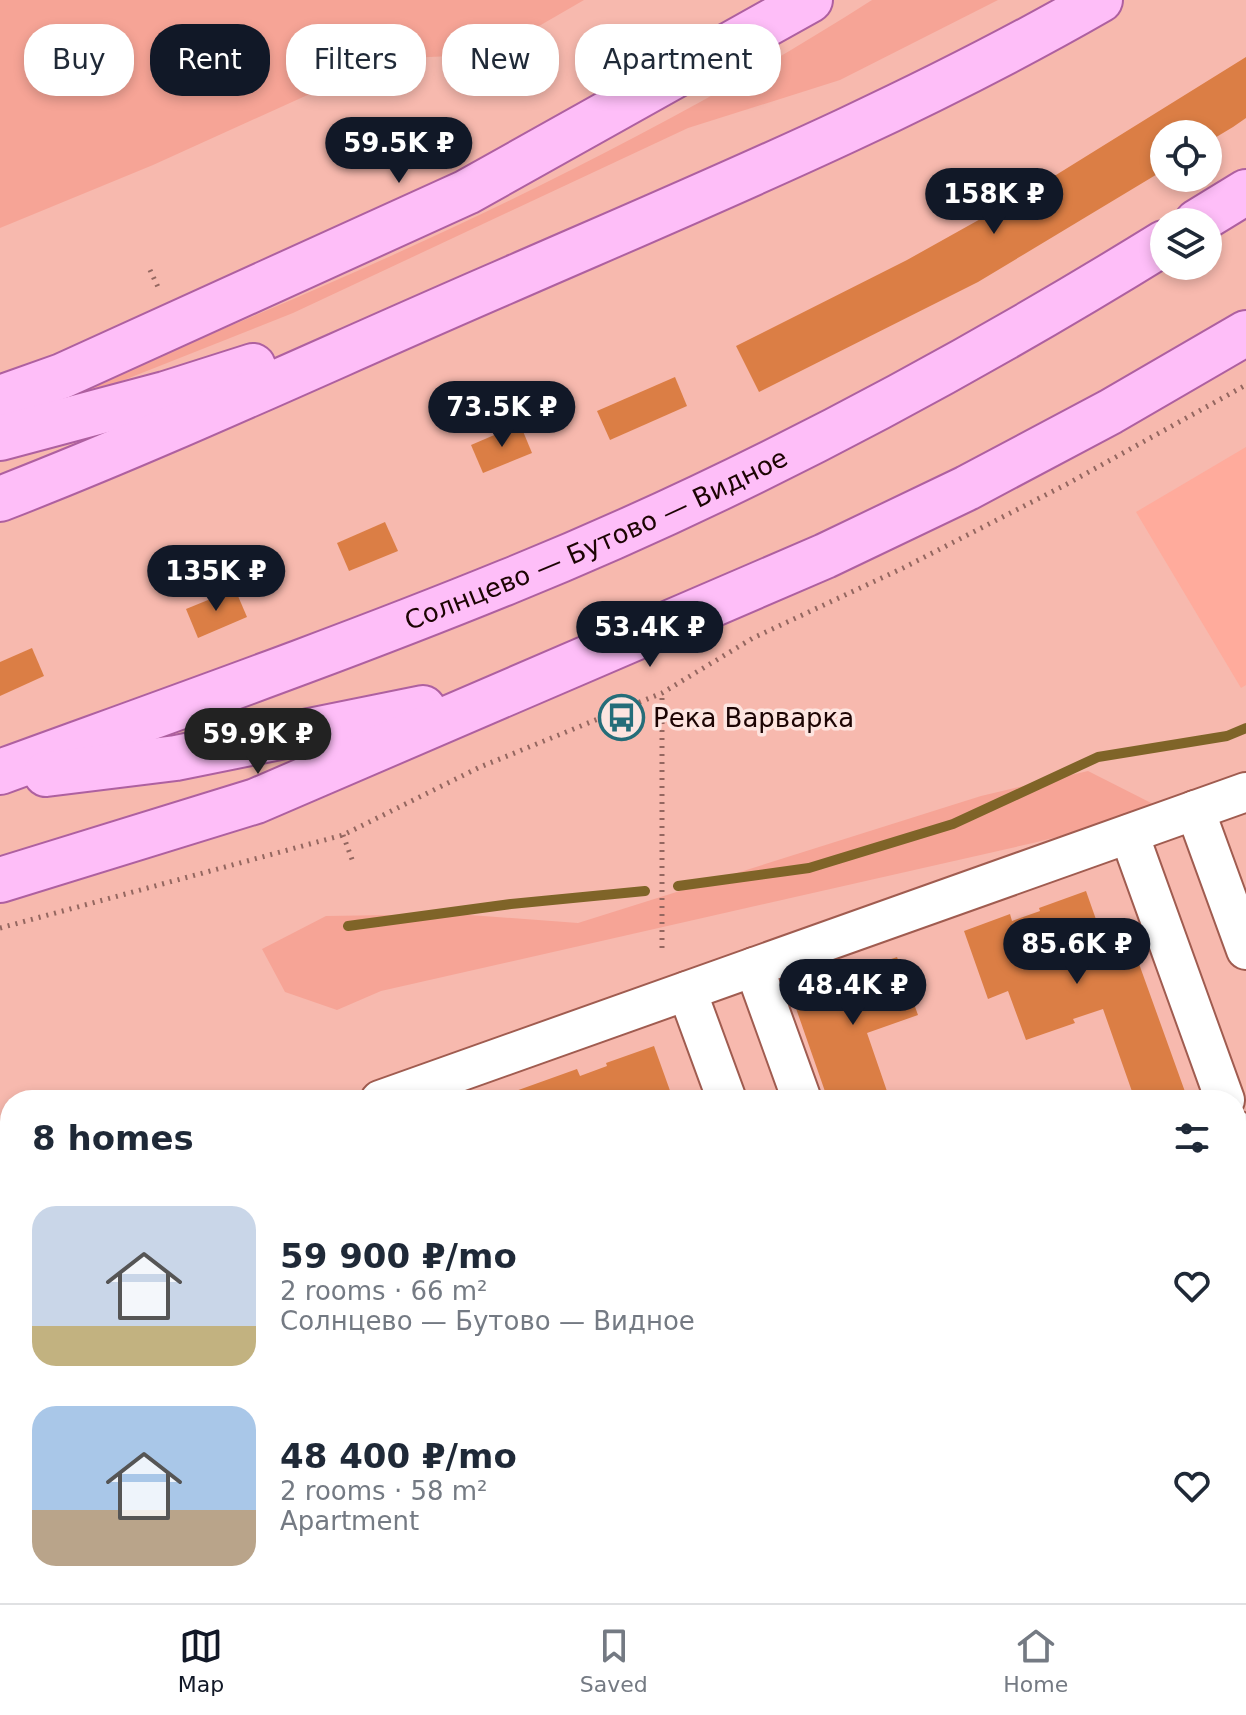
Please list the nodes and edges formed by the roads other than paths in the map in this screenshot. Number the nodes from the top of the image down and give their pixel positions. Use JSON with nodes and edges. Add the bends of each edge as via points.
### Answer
{"nodes":[{"id":1,"x":810,"y":0,"type":"edge"},
{"id":2,"x":1100,"y":0,"type":"edge"},
{"id":3,"x":1246,"y":192,"type":"edge"},
{"id":4,"x":1220,"y":208,"type":"edge"},
{"id":5,"x":1150,"y":251,"type":"edge"},
{"id":6,"x":446,"y":307,"type":"junction"},
{"id":7,"x":1246,"y":333,"type":"edge"},
{"id":8,"x":0,"y":398,"type":"edge"},
{"id":9,"x":0,"y":438,"type":"edge"},
{"id":10,"x":0,"y":499,"type":"edge"},
{"id":11,"x":504,"y":693,"type":"junction"},
{"id":12,"x":0,"y":772,"type":"edge"},
{"id":13,"x":0,"y":780,"type":"edge"},
{"id":14,"x":1246,"y":792,"type":"edge"},
{"id":15,"x":1195,"y":810,"type":"junction"},
{"id":16,"x":1129,"y":834,"type":"junction"},
{"id":17,"x":0,"y":880,"type":"edge"},
{"id":18,"x":1246,"y":950,"type":"edge"},
{"id":19,"x":754,"y":967,"type":"junction"},
{"id":20,"x":687,"y":991,"type":"junction"},
{"id":21,"x":408,"y":1090,"type":"edge"},
{"id":22,"x":723,"y":1090,"type":"edge"},
{"id":23,"x":798,"y":1090,"type":"edge"},
{"id":24,"x":1221,"y":1090,"type":"edge"}],
"edges":[{"from":1,"to":8,"type":"main road","via":[[467,192],[62,376]]},
{"from":2,"to":6,"type":"main road","via":[[885,111]]},
{"from":3,"to":4,"type":"main road"},
{"from":5,"to":12,"type":"main road","name":"Солнцево — Бутово — Видное","via":[[958,364],[674,508],[361,640]]},
{"from":6,"to":9,"type":"main road","via":[[165,394]]},
{"from":6,"to":10,"type":"main road"},
{"from":7,"to":11,"type":"main road","via":[[953,495],[825,556]]},
{"from":11,"to":13,"type":"main road","via":[[176,758]]},
{"from":11,"to":17,"type":"main road","via":[[256,801]]},
{"from":14,"to":15,"type":"lane"},
{"from":15,"to":16,"type":"lane"},
{"from":15,"to":18,"type":"lane"},
{"from":16,"to":19,"type":"lane"},
{"from":16,"to":24,"type":"lane"},
{"from":19,"to":20,"type":"lane"},
{"from":19,"to":23,"type":"lane"},
{"from":20,"to":21,"type":"lane"},
{"from":20,"to":22,"type":"lane"}]}
